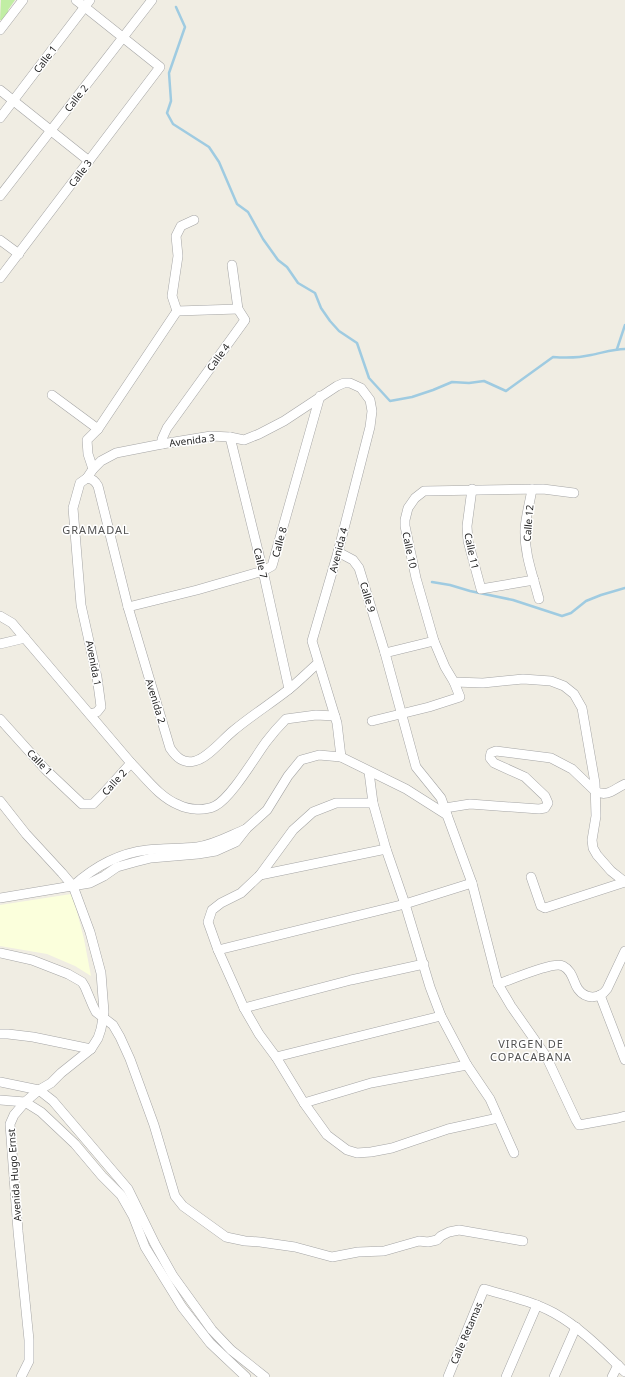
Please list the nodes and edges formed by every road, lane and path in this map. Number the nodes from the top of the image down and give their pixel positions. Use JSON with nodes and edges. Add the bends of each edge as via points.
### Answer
{"nodes":[{"id":1,"x":23,"y":0,"type":"edge"},
{"id":2,"x":76,"y":0,"type":"edge"},
{"id":3,"x":152,"y":0,"type":"edge"},
{"id":4,"x":88,"y":3,"type":"edge"},
{"id":5,"x":0,"y":30,"type":"edge"},
{"id":6,"x":123,"y":37,"type":"junction"},
{"id":7,"x":0,"y":90,"type":"edge"},
{"id":8,"x":14,"y":101,"type":"junction"},
{"id":9,"x":0,"y":118,"type":"edge"},
{"id":10,"x":51,"y":130,"type":"junction"},
{"id":11,"x":90,"y":161,"type":"junction"},
{"id":12,"x":0,"y":196,"type":"edge"},
{"id":13,"x":194,"y":220,"type":"dead end"},
{"id":14,"x":0,"y":240,"type":"edge"},
{"id":15,"x":19,"y":254,"type":"junction"},
{"id":16,"x":232,"y":265,"type":"dead end"},
{"id":17,"x":0,"y":278,"type":"edge"},
{"id":18,"x":238,"y":309,"type":"junction"},
{"id":19,"x":177,"y":311,"type":"junction"},
{"id":20,"x":52,"y":395,"type":"dead end"},
{"id":21,"x":320,"y":396,"type":"junction"},
{"id":22,"x":98,"y":429,"type":"junction"},
{"id":23,"x":230,"y":437,"type":"junction"},
{"id":24,"x":162,"y":444,"type":"junction"},
{"id":25,"x":94,"y":469,"type":"junction"},
{"id":26,"x":87,"y":478,"type":"junction"},
{"id":27,"x":532,"y":489,"type":"junction"},
{"id":28,"x":472,"y":490,"type":"junction"},
{"id":29,"x":574,"y":493,"type":"dead end"},
{"id":30,"x":338,"y":552,"type":"junction"},
{"id":31,"x":263,"y":570,"type":"junction"},
{"id":32,"x":534,"y":580,"type":"junction"},
{"id":33,"x":540,"y":599,"type":"dead end"},
{"id":34,"x":128,"y":607,"type":"junction"},
{"id":35,"x":0,"y":616,"type":"edge"},
{"id":36,"x":24,"y":638,"type":"junction"},
{"id":37,"x":434,"y":641,"type":"junction"},
{"id":38,"x":0,"y":644,"type":"edge"},
{"id":39,"x":385,"y":653,"type":"junction"},
{"id":40,"x":318,"y":663,"type":"junction"},
{"id":41,"x":454,"y":682,"type":"junction"},
{"id":42,"x":289,"y":689,"type":"junction"},
{"id":43,"x":90,"y":714,"type":"junction"},
{"id":44,"x":401,"y":714,"type":"junction"},
{"id":45,"x":335,"y":716,"type":"junction"},
{"id":46,"x":0,"y":719,"type":"edge"},
{"id":47,"x":372,"y":721,"type":"dead end"},
{"id":48,"x":341,"y":757,"type":"junction"},
{"id":49,"x":131,"y":764,"type":"junction"},
{"id":50,"x":369,"y":772,"type":"junction"},
{"id":51,"x":625,"y":784,"type":"edge"},
{"id":52,"x":595,"y":791,"type":"junction"},
{"id":53,"x":0,"y":801,"type":"edge"},
{"id":54,"x":82,"y":804,"type":"joint"},
{"id":55,"x":373,"y":804,"type":"junction"},
{"id":56,"x":446,"y":811,"type":"junction"},
{"id":57,"x":386,"y":849,"type":"junction"},
{"id":58,"x":260,"y":875,"type":"junction"},
{"id":59,"x":531,"y":877,"type":"dead end"},
{"id":60,"x":625,"y":882,"type":"edge"},
{"id":61,"x":472,"y":883,"type":"junction"},
{"id":62,"x":73,"y":886,"type":"junction"},
{"id":63,"x":0,"y":898,"type":"edge"},
{"id":64,"x":405,"y":904,"type":"junction"},
{"id":65,"x":218,"y":950,"type":"junction"},
{"id":66,"x":625,"y":951,"type":"edge"},
{"id":67,"x":0,"y":953,"type":"edge"},
{"id":68,"x":424,"y":964,"type":"junction"},
{"id":69,"x":498,"y":984,"type":"junction"},
{"id":70,"x":600,"y":996,"type":"junction"},
{"id":71,"x":244,"y":1008,"type":"junction"},
{"id":72,"x":441,"y":1016,"type":"junction"},
{"id":73,"x":104,"y":1017,"type":"junction"},
{"id":74,"x":0,"y":1034,"type":"edge"},
{"id":75,"x":91,"y":1049,"type":"junction"},
{"id":76,"x":276,"y":1057,"type":"junction"},
{"id":77,"x":625,"y":1060,"type":"edge"},
{"id":78,"x":467,"y":1065,"type":"junction"},
{"id":79,"x":0,"y":1082,"type":"edge"},
{"id":80,"x":39,"y":1090,"type":"junction"},
{"id":81,"x":0,"y":1100,"type":"edge"},
{"id":82,"x":25,"y":1102,"type":"junction"},
{"id":83,"x":304,"y":1103,"type":"junction"},
{"id":84,"x":625,"y":1116,"type":"edge"},
{"id":85,"x":498,"y":1118,"type":"junction"},
{"id":86,"x":514,"y":1153,"type":"dead end"},
{"id":87,"x":124,"y":1192,"type":"junction"},
{"id":88,"x":523,"y":1241,"type":"dead end"},
{"id":89,"x":537,"y":1305,"type":"junction"},
{"id":90,"x":576,"y":1327,"type":"junction"},
{"id":91,"x":618,"y":1365,"type":"junction"},
{"id":92,"x":625,"y":1372,"type":"edge"},
{"id":93,"x":21,"y":1377,"type":"edge"},
{"id":94,"x":246,"y":1377,"type":"edge"},
{"id":95,"x":264,"y":1377,"type":"edge"},
{"id":96,"x":448,"y":1377,"type":"edge"},
{"id":97,"x":506,"y":1377,"type":"edge"},
{"id":98,"x":554,"y":1377,"type":"edge"},
{"id":99,"x":612,"y":1377,"type":"edge"}],
"edges":[{"from":1,"to":5,"type":"street"},
{"from":2,"to":4,"type":"street"},
{"from":3,"to":6,"type":"street","name":"Calle 2"},
{"from":4,"to":6,"type":"street"},
{"from":4,"to":8,"type":"street","name":"Calle 1"},
{"from":6,"to":10,"type":"street","name":"Calle 2"},
{"from":6,"to":11,"type":"street","name":"Calle 3","via":[[160,67]]},
{"from":7,"to":8,"type":"street"},
{"from":8,"to":9,"type":"street","name":"Calle 1"},
{"from":8,"to":10,"type":"street"},
{"from":10,"to":11,"type":"street"},
{"from":10,"to":12,"type":"street","name":"Calle 2"},
{"from":11,"to":15,"type":"street","name":"Calle 3"},
{"from":13,"to":19,"type":"street","via":[[181,226],[176,236],[178,256],[172,296]]},
{"from":14,"to":15,"type":"street"},
{"from":15,"to":17,"type":"street","name":"Calle 3"},
{"from":16,"to":18,"type":"street","name":"Calle 4"},
{"from":18,"to":19,"type":"street"},
{"from":18,"to":24,"type":"street","name":"Calle 4","via":[[245,320],[167,428]]},
{"from":19,"to":22,"type":"street"},
{"from":20,"to":22,"type":"street"},
{"from":21,"to":23,"type":"street","name":"Avenida 3","via":[[284,421],[259,434],[244,440]]},
{"from":21,"to":30,"type":"street","name":"Avenida 4","via":[[337,386],[350,383],[366,393],[372,411],[370,428]]},
{"from":21,"to":31,"type":"street","name":"Calle 8","via":[[272,566]]},
{"from":22,"to":25,"type":"street","via":[[88,440],[88,454]]},
{"from":23,"to":24,"type":"street","name":"Avenida 3","via":[[211,436]]},
{"from":23,"to":31,"type":"street","name":"Calle 7"},
{"from":24,"to":25,"type":"street","name":"Avenida 3","via":[[116,453],[101,461]]},
{"from":25,"to":26,"type":"street","name":"Avenida 3"},
{"from":26,"to":34,"type":"street","name":"Avenida 2","via":[[92,479],[98,486]]},
{"from":26,"to":43,"type":"street","name":"Avenida 1","via":[[80,483],[73,508],[81,606],[100,699],[97,712]]},
{"from":27,"to":28,"type":"street","name":"Calle 10"},
{"from":27,"to":29,"type":"street","name":"Calle 10"},
{"from":27,"to":32,"type":"street","name":"Calle 12","via":[[525,540]]},
{"from":28,"to":32,"type":"street","name":"Calle 11","via":[[467,526],[468,541],[481,589]]},
{"from":28,"to":37,"type":"street","name":"Calle 10","via":[[424,491],[411,502],[406,513],[405,526],[416,578]]},
{"from":30,"to":39,"type":"street","name":"Calle 9","via":[[353,560],[359,568]]},
{"from":30,"to":40,"type":"street","name":"Avenida 4","via":[[312,641]]},
{"from":31,"to":34,"type":"street"},
{"from":31,"to":42,"type":"street","name":"Calle 7"},
{"from":32,"to":33,"type":"street","name":"Calle 12"},
{"from":34,"to":42,"type":"street","name":"Avenida 2","via":[[170,748],[180,760],[194,762],[202,758],[234,730]]},
{"from":35,"to":36,"type":"street","via":[[12,623]]},
{"from":36,"to":38,"type":"street"},
{"from":36,"to":43,"type":"street"},
{"from":37,"to":39,"type":"street"},
{"from":37,"to":41,"type":"street","name":"Calle 10"},
{"from":39,"to":44,"type":"street","name":"Calle 9"},
{"from":40,"to":42,"type":"street","name":"Avenida 2"},
{"from":40,"to":45,"type":"street","name":"Avenida 4"},
{"from":41,"to":44,"type":"street","via":[[460,697]]},
{"from":41,"to":52,"type":"street","via":[[483,683],[523,679],[564,686],[574,694],[582,708]]},
{"from":43,"to":49,"type":"street","name":"Calle 2"},
{"from":44,"to":47,"type":"street"},
{"from":44,"to":56,"type":"street","name":"Calle 9","via":[[416,767],[441,798]]},
{"from":45,"to":48,"type":"street","name":"Avenida 4"},
{"from":45,"to":49,"type":"street","via":[[316,715],[286,719],[267,740],[228,794],[216,806],[205,809],[179,805],[165,797]]},
{"from":46,"to":54,"type":"street","name":"Calle 1","via":[[45,769]]},
{"from":48,"to":50,"type":"street"},
{"from":48,"to":62,"type":"street","via":[[319,755],[301,760],[267,810],[247,828],[214,843],[197,847],[146,850],[117,857],[83,877]]},
{"from":49,"to":54,"type":"street","name":"Calle 2","via":[[93,804]]},
{"from":50,"to":55,"type":"street"},
{"from":50,"to":56,"type":"street"},
{"from":51,"to":52,"type":"street","via":[[608,794],[603,795]]},
{"from":52,"to":56,"type":"street","via":[[572,770],[551,758],[496,751],[491,753],[491,760],[525,777],[545,796],[548,803],[545,808],[470,804]]},
{"from":52,"to":60,"type":"street","via":[[593,848],[611,871]]},
{"from":53,"to":62,"type":"street","name":"Avenida Hugo Ernst"},
{"from":55,"to":57,"type":"street"},
{"from":55,"to":58,"type":"street","via":[[336,803],[313,812],[293,830]]},
{"from":56,"to":61,"type":"street","name":"Calle 9"},
{"from":57,"to":58,"type":"street"},
{"from":57,"to":64,"type":"street"},
{"from":58,"to":65,"type":"street","via":[[241,893],[212,910],[208,922]]},
{"from":59,"to":60,"type":"street","via":[[541,906],[545,908]]},
{"from":61,"to":64,"type":"street"},
{"from":61,"to":69,"type":"street","name":"Calle 9"},
{"from":62,"to":63,"type":"street"},
{"from":62,"to":73,"type":"street","name":"Avenida Hugo Ernst","via":[[102,973]]},
{"from":64,"to":65,"type":"street"},
{"from":64,"to":68,"type":"street"},
{"from":65,"to":71,"type":"street"},
{"from":66,"to":70,"type":"street","via":[[607,988]]},
{"from":67,"to":73,"type":"street","via":[[32,960],[76,978],[85,987],[96,1012]]},
{"from":68,"to":71,"type":"street","via":[[350,980]]},
{"from":68,"to":72,"type":"street"},
{"from":69,"to":70,"type":"street","via":[[557,965],[563,966],[571,973],[580,991],[589,997]]},
{"from":69,"to":84,"type":"street","name":"Calle 9","via":[[546,1056],[579,1125]]},
{"from":70,"to":77,"type":"street"},
{"from":71,"to":76,"type":"street"},
{"from":72,"to":76,"type":"street"},
{"from":72,"to":78,"type":"street"},
{"from":73,"to":75,"type":"street","name":"Avenida Hugo Ernst","via":[[98,1038]]},
{"from":73,"to":88,"type":"street","via":[[113,1025],[130,1059],[154,1125],[175,1196],[183,1206],[226,1237],[295,1247],[332,1257],[384,1251],[419,1241],[428,1242],[460,1230]]},
{"from":74,"to":75,"type":"street","via":[[33,1037]]},
{"from":75,"to":80,"type":"street","name":"Avenida Hugo Ernst"},
{"from":76,"to":83,"type":"street"},
{"from":78,"to":83,"type":"street","via":[[371,1083]]},
{"from":78,"to":85,"type":"street","via":[[490,1099]]},
{"from":79,"to":80,"type":"street"},
{"from":80,"to":82,"type":"street","name":"Avenida Hugo Ernst"},
{"from":80,"to":87,"type":"street","via":[[53,1101]]},
{"from":81,"to":82,"type":"street"},
{"from":82,"to":87,"type":"street","via":[[61,1130],[102,1176]]},
{"from":82,"to":93,"type":"street","name":"Avenida Hugo Ernst","via":[[10,1124],[30,1353]]},
{"from":83,"to":85,"type":"street","via":[[327,1135],[347,1150],[357,1153],[392,1148],[448,1129]]},
{"from":85,"to":86,"type":"street"},
{"from":87,"to":94,"type":"street","via":[[145,1247],[182,1307],[210,1344]]},
{"from":87,"to":95,"type":"street","via":[[176,1282],[212,1330],[231,1350]]},
{"from":89,"to":90,"type":"street"},
{"from":89,"to":96,"type":"street","name":"Calle Retamas","via":[[484,1289]]},
{"from":89,"to":97,"type":"street"},
{"from":90,"to":91,"type":"street"},
{"from":90,"to":98,"type":"street"},
{"from":91,"to":92,"type":"street"},
{"from":91,"to":99,"type":"street"}]}
